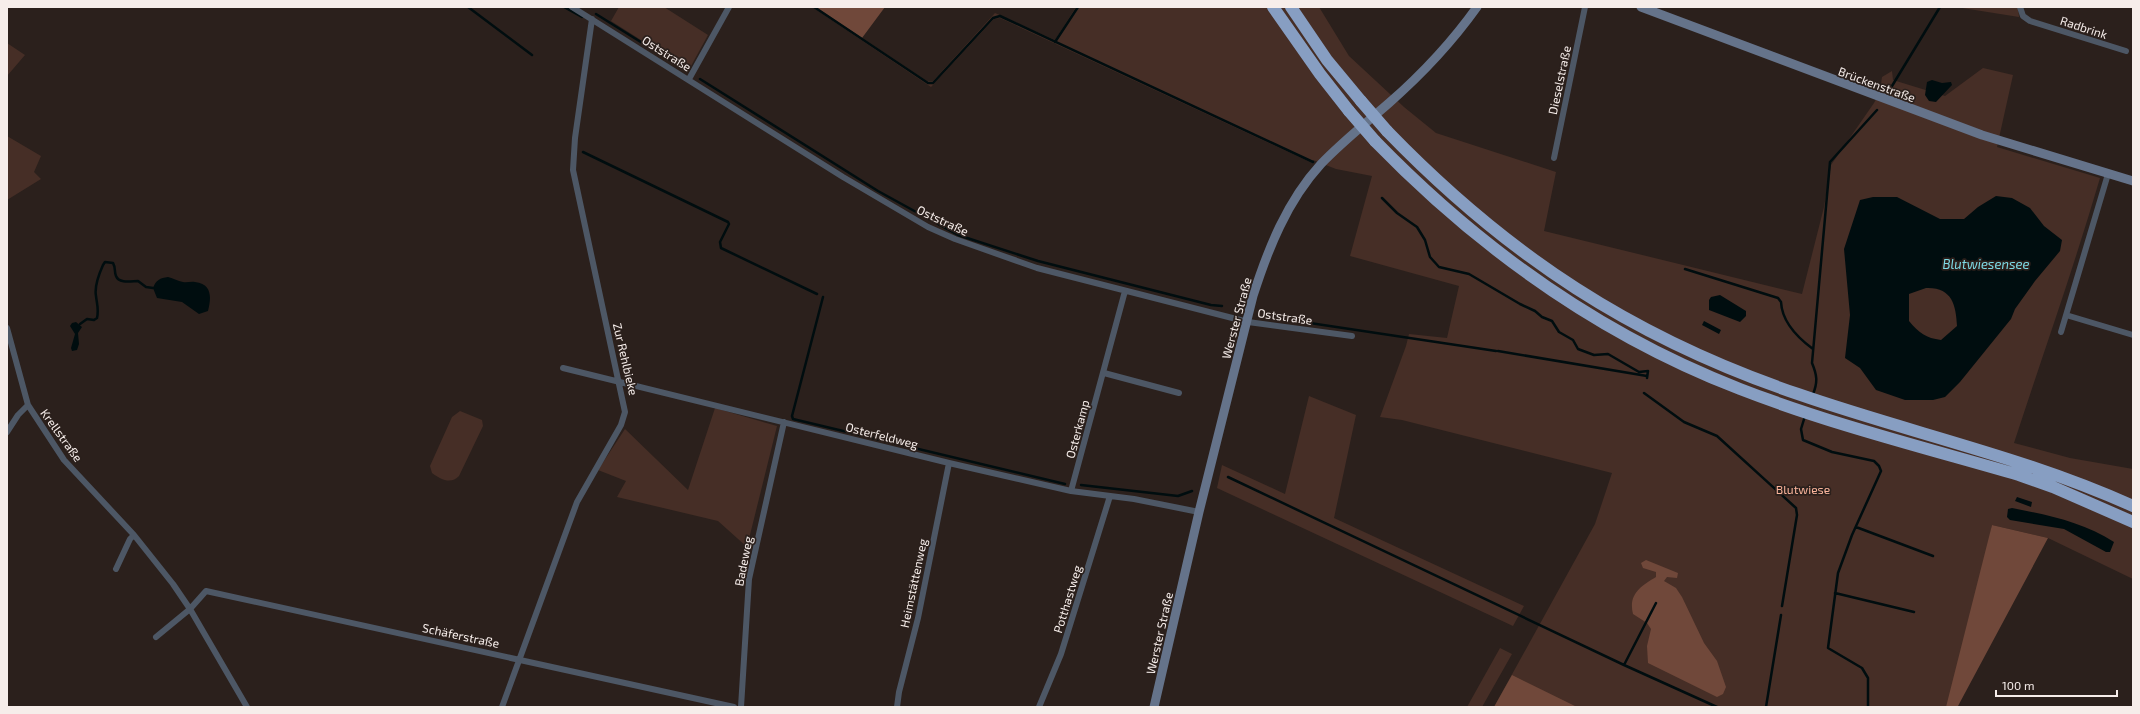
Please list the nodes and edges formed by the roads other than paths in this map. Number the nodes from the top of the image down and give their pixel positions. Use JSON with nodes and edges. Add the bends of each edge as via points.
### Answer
{"nodes":[{"id":1,"x":572,"y":7,"type":"edge"},
{"id":2,"x":729,"y":7,"type":"edge"},
{"id":3,"x":1273,"y":7,"type":"edge"},
{"id":4,"x":1291,"y":7,"type":"edge"},
{"id":5,"x":1477,"y":7,"type":"edge"},
{"id":6,"x":1585,"y":7,"type":"edge"},
{"id":7,"x":1641,"y":7,"type":"edge"},
{"id":8,"x":2020,"y":7,"type":"edge"},
{"id":9,"x":592,"y":19,"type":"junction"},
{"id":10,"x":2126,"y":51,"type":"dead end"},
{"id":11,"x":689,"y":79,"type":"junction"},
{"id":12,"x":1554,"y":158,"type":"dead end"},
{"id":13,"x":2108,"y":174,"type":"junction"},
{"id":14,"x":2133,"y":181,"type":"edge"},
{"id":15,"x":1124,"y":291,"type":"junction"},
{"id":16,"x":2066,"y":315,"type":"junction"},
{"id":17,"x":1248,"y":322,"type":"junction"},
{"id":18,"x":7,"y":328,"type":"edge"},
{"id":19,"x":2061,"y":332,"type":"dead end"},
{"id":20,"x":2133,"y":335,"type":"edge"},
{"id":21,"x":1352,"y":336,"type":"dead end"},
{"id":22,"x":563,"y":368,"type":"dead end"},
{"id":23,"x":1104,"y":373,"type":"junction"},
{"id":24,"x":620,"y":382,"type":"junction"},
{"id":25,"x":1179,"y":393,"type":"dead end"},
{"id":26,"x":28,"y":405,"type":"junction"},
{"id":27,"x":784,"y":422,"type":"junction"},
{"id":28,"x":7,"y":432,"type":"edge"},
{"id":29,"x":949,"y":463,"type":"junction"},
{"id":30,"x":1072,"y":491,"type":"junction"},
{"id":31,"x":1110,"y":496,"type":"junction"},
{"id":32,"x":2133,"y":506,"type":"edge"},
{"id":33,"x":1199,"y":512,"type":"junction"},
{"id":34,"x":2133,"y":522,"type":"edge"},
{"id":35,"x":134,"y":535,"type":"junction"},
{"id":36,"x":116,"y":569,"type":"dead end"},
{"id":37,"x":190,"y":609,"type":"junction"},
{"id":38,"x":156,"y":637,"type":"dead end"},
{"id":39,"x":520,"y":659,"type":"junction"},
{"id":40,"x":247,"y":707,"type":"edge"},
{"id":41,"x":502,"y":707,"type":"edge"},
{"id":42,"x":734,"y":707,"type":"edge"},
{"id":43,"x":740,"y":707,"type":"edge"},
{"id":44,"x":897,"y":707,"type":"edge"},
{"id":45,"x":1039,"y":707,"type":"edge"},
{"id":46,"x":1154,"y":707,"type":"edge"}],
"edges":[{"from":1,"to":9,"type":"street","name":"Oststraße"},
{"from":2,"to":11,"type":"street"},
{"from":3,"to":34,"type":"highway","bridge":true,"via":[[1349,111],[1427,193],[1461,223],[1574,306],[1660,354],[1738,388],[1817,416],[2053,487]]},
{"from":4,"to":32,"type":"highway","bridge":true,"via":[[1327,60],[1361,101],[1430,174],[1493,230],[1572,287],[1615,314],[1724,367],[1799,395],[2027,464]]},
{"from":5,"to":17,"type":"main road","name":"Werster Straße","via":[[1417,76],[1322,164],[1300,192],[1264,262]]},
{"from":6,"to":12,"type":"street","name":"Dieselstraße"},
{"from":7,"to":13,"type":"main road","name":"Brückenstraße","via":[[1982,135]]},
{"from":8,"to":10,"type":"street","name":"Radbrink","via":[[2023,16],[2030,21]]},
{"from":9,"to":11,"type":"street","name":"Oststraße"},
{"from":9,"to":24,"type":"street","name":"Zur Rehlbieke","via":[[575,138],[573,170]]},
{"from":11,"to":15,"type":"street","name":"Oststraße","via":[[842,177],[928,227],[954,239],[1023,263]]},
{"from":13,"to":14,"type":"main road","name":"Brückenstraße"},
{"from":13,"to":16,"type":"street"},
{"from":15,"to":17,"type":"street","name":"Oststraße"},
{"from":15,"to":23,"type":"street","name":"Osterkamp"},
{"from":16,"to":19,"type":"street"},
{"from":16,"to":20,"type":"street"},
{"from":17,"to":21,"type":"street","name":"Oststraße"},
{"from":17,"to":33,"type":"main road","name":"Werster Straße"},
{"from":18,"to":26,"type":"street","name":"Krellstraße"},
{"from":22,"to":24,"type":"street","name":"Osterfeldweg"},
{"from":23,"to":25,"type":"street"},
{"from":23,"to":30,"type":"street","name":"Osterkamp"},
{"from":24,"to":27,"type":"street","name":"Osterfeldweg"},
{"from":24,"to":39,"type":"street","name":"Zur Rehlbieke","via":[[625,412],[621,424],[577,502]]},
{"from":26,"to":28,"type":"street"},
{"from":26,"to":35,"type":"street","name":"Krellstraße","via":[[64,460]]},
{"from":27,"to":29,"type":"street","name":"Osterfeldweg"},
{"from":27,"to":43,"type":"street","name":"Badeweg","via":[[749,579]]},
{"from":29,"to":30,"type":"street","name":"Osterfeldweg"},
{"from":29,"to":44,"type":"street","name":"Heimstättenweg"},
{"from":30,"to":31,"type":"street","name":"Osterfeldweg"},
{"from":31,"to":33,"type":"street","name":"Osterfeldweg"},
{"from":31,"to":45,"type":"street","name":"Potthastweg","via":[[1061,654]]},
{"from":33,"to":46,"type":"main road","name":"Werster Straße"},
{"from":35,"to":36,"type":"street"},
{"from":35,"to":37,"type":"street","name":"Krellstraße"},
{"from":37,"to":38,"type":"street"},
{"from":37,"to":39,"type":"street","name":"Schäferstraße","via":[[206,591]]},
{"from":37,"to":40,"type":"street","name":"Krellstraße"},
{"from":39,"to":41,"type":"street","name":"Zur Rehlbieke"},
{"from":39,"to":42,"type":"street","name":"Schäferstraße"}]}
